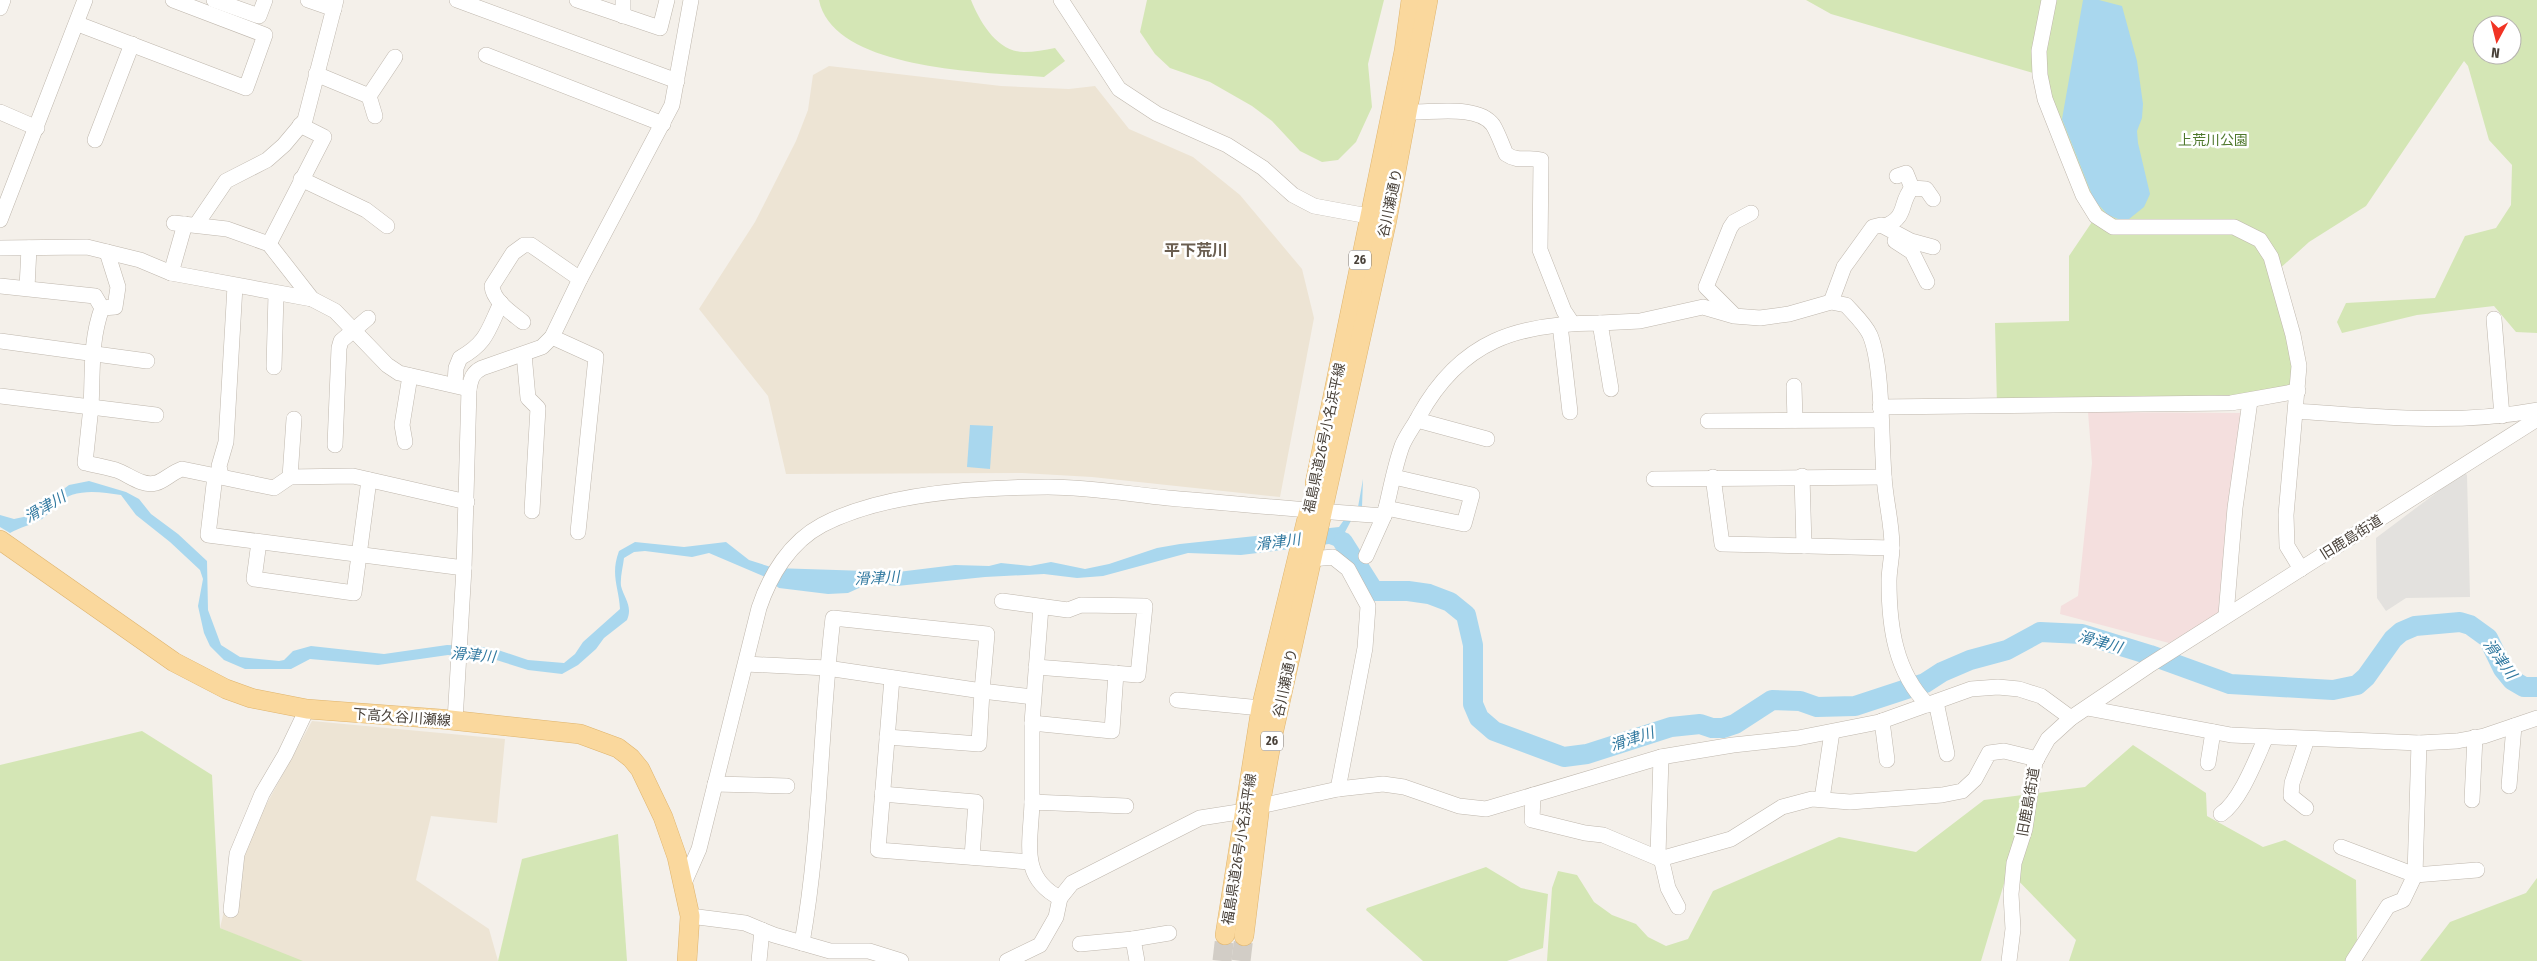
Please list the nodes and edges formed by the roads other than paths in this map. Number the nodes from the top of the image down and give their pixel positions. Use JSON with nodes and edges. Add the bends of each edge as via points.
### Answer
{"nodes":[{"id":1,"x":3,"y":0,"type":"edge"},
{"id":2,"x":173,"y":0,"type":"edge"},
{"id":3,"x":214,"y":0,"type":"edge"},
{"id":4,"x":265,"y":0,"type":"edge"},
{"id":5,"x":308,"y":0,"type":"edge"},
{"id":6,"x":457,"y":0,"type":"edge"},
{"id":7,"x":577,"y":0,"type":"edge"},
{"id":8,"x":623,"y":0,"type":"edge"},
{"id":9,"x":668,"y":0,"type":"edge"},
{"id":10,"x":691,"y":0,"type":"edge"},
{"id":11,"x":1062,"y":0,"type":"edge"},
{"id":12,"x":1411,"y":0,"type":"edge"},
{"id":13,"x":1428,"y":0,"type":"edge"},
{"id":14,"x":2049,"y":0,"type":"edge"},
{"id":15,"x":80,"y":2,"type":"edge"},
{"id":16,"x":335,"y":4,"type":"edge"},
{"id":17,"x":0,"y":8,"type":"edge"},
{"id":18,"x":623,"y":16,"type":"junction"},
{"id":19,"x":78,"y":24,"type":"junction"},
{"id":20,"x":132,"y":44,"type":"junction"},
{"id":21,"x":486,"y":55,"type":"dead end"},
{"id":22,"x":395,"y":58,"type":"dead end"},
{"id":23,"x":316,"y":74,"type":"junction"},
{"id":24,"x":677,"y":81,"type":"junction"},
{"id":25,"x":369,"y":96,"type":"junction"},
{"id":26,"x":1409,"y":112,"type":"junction"},
{"id":27,"x":1,"y":115,"type":"edge"},
{"id":28,"x":375,"y":116,"type":"dead end"},
{"id":29,"x":663,"y":124,"type":"junction"},
{"id":30,"x":300,"y":125,"type":"junction"},
{"id":31,"x":37,"y":128,"type":"junction"},
{"id":32,"x":95,"y":140,"type":"dead end"},
{"id":33,"x":1897,"y":176,"type":"dead end"},
{"id":34,"x":301,"y":179,"type":"junction"},
{"id":35,"x":1912,"y":188,"type":"junction"},
{"id":36,"x":1933,"y":199,"type":"dead end"},
{"id":37,"x":1751,"y":213,"type":"dead end"},
{"id":38,"x":1378,"y":218,"type":"junction"},
{"id":39,"x":0,"y":220,"type":"edge"},
{"id":40,"x":185,"y":224,"type":"junction"},
{"id":41,"x":387,"y":226,"type":"dead end"},
{"id":42,"x":1879,"y":226,"type":"junction"},
{"id":43,"x":269,"y":244,"type":"junction"},
{"id":44,"x":1933,"y":247,"type":"dead end"},
{"id":45,"x":0,"y":248,"type":"edge"},
{"id":46,"x":29,"y":248,"type":"junction"},
{"id":47,"x":107,"y":252,"type":"junction"},
{"id":48,"x":170,"y":273,"type":"junction"},
{"id":49,"x":580,"y":279,"type":"junction"},
{"id":50,"x":1927,"y":282,"type":"dead end"},
{"id":51,"x":0,"y":286,"type":"edge"},
{"id":52,"x":235,"y":286,"type":"junction"},
{"id":53,"x":27,"y":288,"type":"junction"},
{"id":54,"x":276,"y":294,"type":"junction"},
{"id":55,"x":312,"y":299,"type":"junction"},
{"id":56,"x":1831,"y":302,"type":"junction"},
{"id":57,"x":501,"y":303,"type":"junction"},
{"id":58,"x":102,"y":308,"type":"junction"},
{"id":59,"x":1734,"y":316,"type":"junction"},
{"id":60,"x":368,"y":318,"type":"dead end"},
{"id":61,"x":2494,"y":319,"type":"dead end"},
{"id":62,"x":523,"y":322,"type":"dead end"},
{"id":63,"x":1600,"y":323,"type":"junction"},
{"id":64,"x":1566,"y":324,"type":"junction"},
{"id":65,"x":353,"y":330,"type":"junction"},
{"id":66,"x":552,"y":337,"type":"junction"},
{"id":67,"x":0,"y":341,"type":"edge"},
{"id":68,"x":91,"y":353,"type":"junction"},
{"id":69,"x":524,"y":354,"type":"junction"},
{"id":70,"x":147,"y":361,"type":"dead end"},
{"id":71,"x":274,"y":367,"type":"dead end"},
{"id":72,"x":410,"y":376,"type":"junction"},
{"id":73,"x":462,"y":386,"type":"junction"},
{"id":74,"x":1794,"y":386,"type":"dead end"},
{"id":75,"x":1611,"y":389,"type":"dead end"},
{"id":76,"x":2298,"y":391,"type":"junction"},
{"id":77,"x":0,"y":396,"type":"edge"},
{"id":78,"x":2250,"y":401,"type":"junction"},
{"id":79,"x":91,"y":407,"type":"junction"},
{"id":80,"x":2537,"y":410,"type":"edge"},
{"id":81,"x":2296,"y":411,"type":"junction"},
{"id":82,"x":1570,"y":412,"type":"dead end"},
{"id":83,"x":1880,"y":414,"type":"junction"},
{"id":84,"x":156,"y":415,"type":"dead end"},
{"id":85,"x":2502,"y":416,"type":"junction"},
{"id":86,"x":294,"y":419,"type":"dead end"},
{"id":87,"x":1417,"y":420,"type":"junction"},
{"id":88,"x":1796,"y":420,"type":"junction"},
{"id":89,"x":1708,"y":421,"type":"dead end"},
{"id":90,"x":2533,"y":425,"type":"edge"},
{"id":91,"x":1487,"y":439,"type":"dead end"},
{"id":92,"x":406,"y":442,"type":"dead end"},
{"id":93,"x":335,"y":445,"type":"dead end"},
{"id":94,"x":218,"y":476,"type":"junction"},
{"id":95,"x":1802,"y":476,"type":"junction"},
{"id":96,"x":290,"y":477,"type":"junction"},
{"id":97,"x":1394,"y":477,"type":"junction"},
{"id":98,"x":1713,"y":477,"type":"junction"},
{"id":99,"x":1884,"y":477,"type":"junction"},
{"id":100,"x":1654,"y":478,"type":"dead end"},
{"id":101,"x":369,"y":480,"type":"junction"},
{"id":102,"x":467,"y":502,"type":"junction"},
{"id":103,"x":532,"y":511,"type":"dead end"},
{"id":104,"x":1385,"y":512,"type":"junction"},
{"id":105,"x":1314,"y":516,"type":"junction"},
{"id":106,"x":578,"y":532,"type":"dead end"},
{"id":107,"x":0,"y":540,"type":"edge"},
{"id":108,"x":259,"y":542,"type":"junction"},
{"id":109,"x":1804,"y":546,"type":"junction"},
{"id":110,"x":1892,"y":548,"type":"junction"},
{"id":111,"x":1308,"y":554,"type":"junction"},
{"id":112,"x":359,"y":555,"type":"junction"},
{"id":113,"x":1366,"y":556,"type":"dead end"},
{"id":114,"x":464,"y":568,"type":"junction"},
{"id":115,"x":2301,"y":569,"type":"junction"},
{"id":116,"x":1002,"y":602,"type":"dead end"},
{"id":117,"x":1042,"y":607,"type":"junction"},
{"id":118,"x":2226,"y":615,"type":"junction"},
{"id":119,"x":746,"y":664,"type":"junction"},
{"id":120,"x":1036,"y":666,"type":"junction"},
{"id":121,"x":827,"y":668,"type":"junction"},
{"id":122,"x":1116,"y":673,"type":"junction"},
{"id":123,"x":892,"y":678,"type":"junction"},
{"id":124,"x":982,"y":692,"type":"junction"},
{"id":125,"x":1033,"y":697,"type":"junction"},
{"id":126,"x":1177,"y":700,"type":"dead end"},
{"id":127,"x":1927,"y":701,"type":"junction"},
{"id":128,"x":1261,"y":708,"type":"junction"},
{"id":129,"x":2087,"y":708,"type":"junction"},
{"id":130,"x":307,"y":709,"type":"junction"},
{"id":131,"x":2071,"y":718,"type":"junction"},
{"id":132,"x":2537,"y":718,"type":"edge"},
{"id":133,"x":455,"y":720,"type":"junction"},
{"id":134,"x":1882,"y":721,"type":"junction"},
{"id":135,"x":1032,"y":723,"type":"junction"},
{"id":136,"x":2514,"y":726,"type":"junction"},
{"id":137,"x":1832,"y":732,"type":"junction"},
{"id":138,"x":2213,"y":732,"type":"junction"},
{"id":139,"x":887,"y":737,"type":"junction"},
{"id":140,"x":2266,"y":737,"type":"junction"},
{"id":141,"x":2475,"y":738,"type":"junction"},
{"id":142,"x":2307,"y":739,"type":"junction"},
{"id":143,"x":2419,"y":743,"type":"junction"},
{"id":144,"x":1947,"y":754,"type":"dead end"},
{"id":145,"x":1661,"y":757,"type":"junction"},
{"id":146,"x":2037,"y":759,"type":"junction"},
{"id":147,"x":1887,"y":760,"type":"dead end"},
{"id":148,"x":2208,"y":763,"type":"dead end"},
{"id":149,"x":715,"y":784,"type":"junction"},
{"id":150,"x":787,"y":786,"type":"dead end"},
{"id":151,"x":2509,"y":786,"type":"dead end"},
{"id":152,"x":1338,"y":789,"type":"junction"},
{"id":153,"x":882,"y":794,"type":"junction"},
{"id":154,"x":1533,"y":795,"type":"junction"},
{"id":155,"x":1822,"y":799,"type":"junction"},
{"id":156,"x":2472,"y":800,"type":"dead end"},
{"id":157,"x":1032,"y":802,"type":"junction"},
{"id":158,"x":1126,"y":806,"type":"dead end"},
{"id":159,"x":1252,"y":808,"type":"junction"},
{"id":160,"x":2306,"y":808,"type":"dead end"},
{"id":161,"x":2221,"y":814,"type":"dead end"},
{"id":162,"x":2341,"y":847,"type":"dead end"},
{"id":163,"x":972,"y":857,"type":"junction"},
{"id":164,"x":1660,"y":859,"type":"junction"},
{"id":165,"x":1030,"y":862,"type":"junction"},
{"id":166,"x":2477,"y":870,"type":"dead end"},
{"id":167,"x":2415,"y":875,"type":"junction"},
{"id":168,"x":684,"y":883,"type":"junction"},
{"id":169,"x":1060,"y":898,"type":"junction"},
{"id":170,"x":1678,"y":907,"type":"dead end"},
{"id":171,"x":230,"y":910,"type":"dead end"},
{"id":172,"x":690,"y":916,"type":"junction"},
{"id":173,"x":762,"y":930,"type":"junction"},
{"id":174,"x":1168,"y":933,"type":"dead end"},
{"id":175,"x":1234,"y":936,"type":"tunnel mouth"},
{"id":176,"x":1134,"y":939,"type":"junction"},
{"id":177,"x":802,"y":943,"type":"junction"},
{"id":178,"x":1080,"y":944,"type":"dead end"},
{"id":179,"x":686,"y":961,"type":"edge"},
{"id":180,"x":759,"y":961,"type":"edge"},
{"id":181,"x":902,"y":961,"type":"edge"},
{"id":182,"x":1007,"y":961,"type":"edge"},
{"id":183,"x":1137,"y":961,"type":"edge"},
{"id":184,"x":2009,"y":961,"type":"edge"},
{"id":185,"x":2353,"y":961,"type":"edge"}],
"edges":[{"from":1,"to":17,"type":"street"},
{"from":2,"to":20,"type":"street","via":[[265,35],[246,88]]},
{"from":3,"to":4,"type":"street","via":[[259,16]]},
{"from":5,"to":16,"type":"street"},
{"from":6,"to":24,"type":"street"},
{"from":7,"to":18,"type":"street"},
{"from":8,"to":18,"type":"street"},
{"from":9,"to":18,"type":"street","via":[[660,28]]},
{"from":10,"to":24,"type":"street"},
{"from":11,"to":38,"type":"street","via":[[1118,89],[1157,114],[1227,144],[1314,206]]},
{"from":12,"to":38,"type":"main road","name":"福島県道26号小名浜平線","number":"26"},
{"from":13,"to":26,"type":"main road","name":"谷川瀬通り","number":"26"},
{"from":14,"to":76,"type":"street","via":[[2040,51],[2043,91],[2083,195],[2096,216],[2113,227],[2234,228],[2260,240],[2271,257],[2294,335],[2299,366]]},
{"from":15,"to":19,"type":"street"},
{"from":16,"to":23,"type":"street"},
{"from":19,"to":20,"type":"street"},
{"from":19,"to":31,"type":"street"},
{"from":20,"to":32,"type":"street"},
{"from":21,"to":29,"type":"street"},
{"from":22,"to":25,"type":"street"},
{"from":23,"to":25,"type":"street"},
{"from":23,"to":30,"type":"street","via":[[305,120]]},
{"from":24,"to":29,"type":"street","via":[[672,105]]},
{"from":25,"to":28,"type":"street"},
{"from":26,"to":38,"type":"main road","name":"谷川瀬通り","number":"26"},
{"from":26,"to":64,"type":"street","via":[[1463,111],[1484,118],[1492,124],[1506,154],[1521,161],[1541,160],[1540,250]]},
{"from":27,"to":31,"type":"street"},
{"from":29,"to":49,"type":"street"},
{"from":30,"to":34,"type":"street","via":[[324,137]]},
{"from":30,"to":40,"type":"street","via":[[267,160],[226,181]]},
{"from":31,"to":39,"type":"street"},
{"from":33,"to":35,"type":"street","via":[[1906,173]]},
{"from":34,"to":41,"type":"street","via":[[366,210]]},
{"from":34,"to":43,"type":"street"},
{"from":35,"to":36,"type":"street","via":[[1926,189]]},
{"from":35,"to":42,"type":"street","via":[[1895,222]]},
{"from":37,"to":59,"type":"street","via":[[1734,222],[1730,228],[1706,287]]},
{"from":38,"to":105,"type":"main road","name":"福島県道26号小名浜平線","number":"26"},
{"from":40,"to":43,"type":"street","via":[[227,229]]},
{"from":40,"to":48,"type":"street"},
{"from":42,"to":44,"type":"street"},
{"from":42,"to":50,"type":"street","via":[[1912,252]]},
{"from":42,"to":56,"type":"street","via":[[1844,267]]},
{"from":43,"to":55,"type":"street"},
{"from":45,"to":46,"type":"street"},
{"from":46,"to":47,"type":"street","via":[[87,247]]},
{"from":46,"to":53,"type":"street"},
{"from":47,"to":48,"type":"street","via":[[140,260]]},
{"from":47,"to":58,"type":"street","via":[[118,287],[115,306]]},
{"from":48,"to":52,"type":"street"},
{"from":49,"to":57,"type":"street","via":[[531,245],[524,245],[513,254],[492,286]]},
{"from":49,"to":66,"type":"street"},
{"from":51,"to":53,"type":"street"},
{"from":52,"to":54,"type":"street"},
{"from":52,"to":94,"type":"street","via":[[226,442]]},
{"from":53,"to":58,"type":"street","via":[[95,296]]},
{"from":54,"to":55,"type":"street"},
{"from":54,"to":71,"type":"street"},
{"from":55,"to":65,"type":"street","via":[[335,311]]},
{"from":56,"to":59,"type":"street","via":[[1789,314],[1760,318]]},
{"from":56,"to":83,"type":"street","via":[[1846,305],[1869,333],[1877,368]]},
{"from":57,"to":62,"type":"street"},
{"from":57,"to":73,"type":"street","via":[[483,341],[460,358],[456,368]]},
{"from":58,"to":68,"type":"street"},
{"from":59,"to":63,"type":"street","via":[[1702,307],[1640,321]]},
{"from":60,"to":65,"type":"street"},
{"from":61,"to":85,"type":"street"},
{"from":63,"to":64,"type":"street"},
{"from":63,"to":75,"type":"street"},
{"from":64,"to":82,"type":"street"},
{"from":64,"to":87,"type":"street","via":[[1523,331],[1483,345],[1445,377]]},
{"from":65,"to":72,"type":"street","via":[[387,364]]},
{"from":65,"to":93,"type":"street","via":[[340,341]]},
{"from":66,"to":69,"type":"street","via":[[542,347]]},
{"from":66,"to":106,"type":"street","via":[[596,357]]},
{"from":67,"to":68,"type":"street"},
{"from":68,"to":70,"type":"street"},
{"from":68,"to":79,"type":"street","via":[[94,362]]},
{"from":69,"to":73,"type":"street","via":[[475,372]]},
{"from":69,"to":103,"type":"street","via":[[528,398],[538,408]]},
{"from":72,"to":73,"type":"street"},
{"from":72,"to":92,"type":"street","via":[[402,425]]},
{"from":73,"to":102,"type":"street"},
{"from":74,"to":88,"type":"street"},
{"from":76,"to":78,"type":"street"},
{"from":76,"to":81,"type":"street"},
{"from":77,"to":79,"type":"street"},
{"from":78,"to":83,"type":"street"},
{"from":78,"to":118,"type":"street","via":[[2235,508]]},
{"from":79,"to":84,"type":"street"},
{"from":79,"to":94,"type":"street","via":[[85,463],[116,470],[147,484],[182,469]]},
{"from":80,"to":85,"type":"street"},
{"from":81,"to":85,"type":"street","via":[[2393,418]]},
{"from":81,"to":115,"type":"street","via":[[2286,515],[2287,546]]},
{"from":83,"to":88,"type":"street"},
{"from":83,"to":99,"type":"street"},
{"from":86,"to":96,"type":"street"},
{"from":87,"to":91,"type":"street"},
{"from":87,"to":97,"type":"street","via":[[1403,445]]},
{"from":88,"to":89,"type":"street"},
{"from":90,"to":115,"type":"street","name":"旧鹿島街道"},
{"from":94,"to":96,"type":"street","via":[[274,488]]},
{"from":94,"to":108,"type":"street","via":[[208,535]]},
{"from":95,"to":98,"type":"street"},
{"from":95,"to":99,"type":"street"},
{"from":95,"to":109,"type":"street"},
{"from":96,"to":101,"type":"street","via":[[353,476]]},
{"from":97,"to":104,"type":"street"},
{"from":97,"to":104,"type":"street","via":[[1472,495],[1464,524]]},
{"from":98,"to":100,"type":"street"},
{"from":98,"to":109,"type":"street","via":[[1722,544]]},
{"from":99,"to":110,"type":"street"},
{"from":101,"to":102,"type":"street"},
{"from":101,"to":112,"type":"street"},
{"from":102,"to":114,"type":"street"},
{"from":104,"to":105,"type":"street"},
{"from":104,"to":113,"type":"street"},
{"from":105,"to":111,"type":"main road","name":"福島県道26号小名浜平線","number":"26"},
{"from":105,"to":119,"type":"street","via":[[1049,487],[926,495],[864,507],[821,526],[788,554],[766,586]]},
{"from":107,"to":130,"type":"main road","name":"下高久谷川瀬線","via":[[144,642],[202,678],[250,698]]},
{"from":108,"to":112,"type":"street"},
{"from":108,"to":112,"type":"street","via":[[254,579],[354,593]]},
{"from":109,"to":110,"type":"street"},
{"from":110,"to":127,"type":"street","via":[[1890,615],[1896,651],[1908,680]]},
{"from":111,"to":128,"type":"main road","name":"福島県道26号小名浜平線","number":"26"},
{"from":111,"to":152,"type":"street","via":[[1333,557],[1348,569],[1368,606],[1365,648]]},
{"from":111,"to":159,"type":"main road","name":"谷川瀬通り","number":"26"},
{"from":112,"to":114,"type":"street"},
{"from":114,"to":133,"type":"street"},
{"from":115,"to":118,"type":"street","name":"旧鹿島街道"},
{"from":116,"to":117,"type":"street"},
{"from":117,"to":120,"type":"street"},
{"from":117,"to":122,"type":"street","via":[[1068,610],[1080,605],[1145,606],[1138,675]]},
{"from":118,"to":129,"type":"street","name":"旧鹿島街道"},
{"from":119,"to":121,"type":"street"},
{"from":119,"to":149,"type":"street"},
{"from":120,"to":122,"type":"street"},
{"from":120,"to":125,"type":"street"},
{"from":121,"to":123,"type":"street"},
{"from":121,"to":124,"type":"street","via":[[833,618],[987,634]]},
{"from":121,"to":177,"type":"street","via":[[813,874]]},
{"from":122,"to":135,"type":"street","via":[[1112,731]]},
{"from":123,"to":124,"type":"street"},
{"from":123,"to":139,"type":"street"},
{"from":124,"to":125,"type":"street"},
{"from":124,"to":139,"type":"street","via":[[978,744]]},
{"from":125,"to":135,"type":"street"},
{"from":126,"to":128,"type":"street"},
{"from":127,"to":131,"type":"street","via":[[1998,686],[2019,688],[2040,696]]},
{"from":127,"to":134,"type":"street"},
{"from":127,"to":144,"type":"street"},
{"from":128,"to":159,"type":"main road","name":"福島県道26号小名浜平線","number":"26"},
{"from":129,"to":131,"type":"street","name":"旧鹿島街道"},
{"from":129,"to":138,"type":"street"},
{"from":130,"to":133,"type":"main road","name":"下高久谷川瀬線"},
{"from":130,"to":171,"type":"street","via":[[262,794],[240,846]]},
{"from":131,"to":146,"type":"street","name":"旧鹿島街道","via":[[2048,739]]},
{"from":132,"to":136,"type":"street"},
{"from":133,"to":168,"type":"main road","name":"下高久谷川瀬線","via":[[580,734],[618,748],[640,769],[663,817]]},
{"from":134,"to":137,"type":"street"},
{"from":134,"to":147,"type":"street"},
{"from":135,"to":157,"type":"street"},
{"from":136,"to":141,"type":"street"},
{"from":136,"to":151,"type":"street"},
{"from":137,"to":145,"type":"street"},
{"from":137,"to":155,"type":"street"},
{"from":138,"to":140,"type":"street"},
{"from":138,"to":148,"type":"street"},
{"from":139,"to":153,"type":"street"},
{"from":140,"to":142,"type":"street"},
{"from":140,"to":161,"type":"street","via":[[2242,786]]},
{"from":141,"to":143,"type":"street"},
{"from":141,"to":156,"type":"street"},
{"from":142,"to":143,"type":"street"},
{"from":142,"to":160,"type":"street","via":[[2292,783],[2291,796]]},
{"from":143,"to":167,"type":"street"},
{"from":145,"to":154,"type":"street"},
{"from":145,"to":164,"type":"street"},
{"from":146,"to":155,"type":"street","via":[[2004,751],[1989,753],[1970,785],[1962,791],[1942,795],[1850,802]]},
{"from":146,"to":184,"type":"street","name":"旧鹿島街道","via":[[2025,829],[2014,863]]},
{"from":149,"to":150,"type":"street"},
{"from":149,"to":168,"type":"street","via":[[697,857]]},
{"from":152,"to":154,"type":"street","via":[[1383,784],[1404,787],[1459,806],[1486,809]]},
{"from":152,"to":159,"type":"street"},
{"from":153,"to":163,"type":"street","via":[[976,802]]},
{"from":153,"to":163,"type":"street","via":[[878,850]]},
{"from":154,"to":164,"type":"street","via":[[1532,820],[1603,835]]},
{"from":155,"to":164,"type":"street","via":[[1782,807],[1731,839]]},
{"from":157,"to":158,"type":"street"},
{"from":157,"to":165,"type":"street"},
{"from":159,"to":169,"type":"street","via":[[1200,818],[1072,883]]},
{"from":159,"to":175,"type":"main road","name":"福島県道26号小名浜平線","number":"26"},
{"from":162,"to":167,"type":"street"},
{"from":163,"to":165,"type":"street"},
{"from":164,"to":170,"type":"street","via":[[1668,888]]},
{"from":165,"to":169,"type":"street","via":[[1037,882]]},
{"from":166,"to":167,"type":"street"},
{"from":167,"to":185,"type":"street","via":[[2403,900],[2388,906]]},
{"from":168,"to":172,"type":"main road","name":"下高久谷川瀬線"},
{"from":169,"to":182,"type":"street","via":[[1056,917],[1040,945]]},
{"from":172,"to":173,"type":"street","via":[[745,923]]},
{"from":172,"to":179,"type":"main road","name":"下高久谷川瀬線"},
{"from":173,"to":177,"type":"street"},
{"from":173,"to":180,"type":"street"},
{"from":174,"to":176,"type":"street"},
{"from":176,"to":178,"type":"street"},
{"from":176,"to":183,"type":"street"},
{"from":177,"to":181,"type":"street","via":[[830,951],[869,951]]}]}
